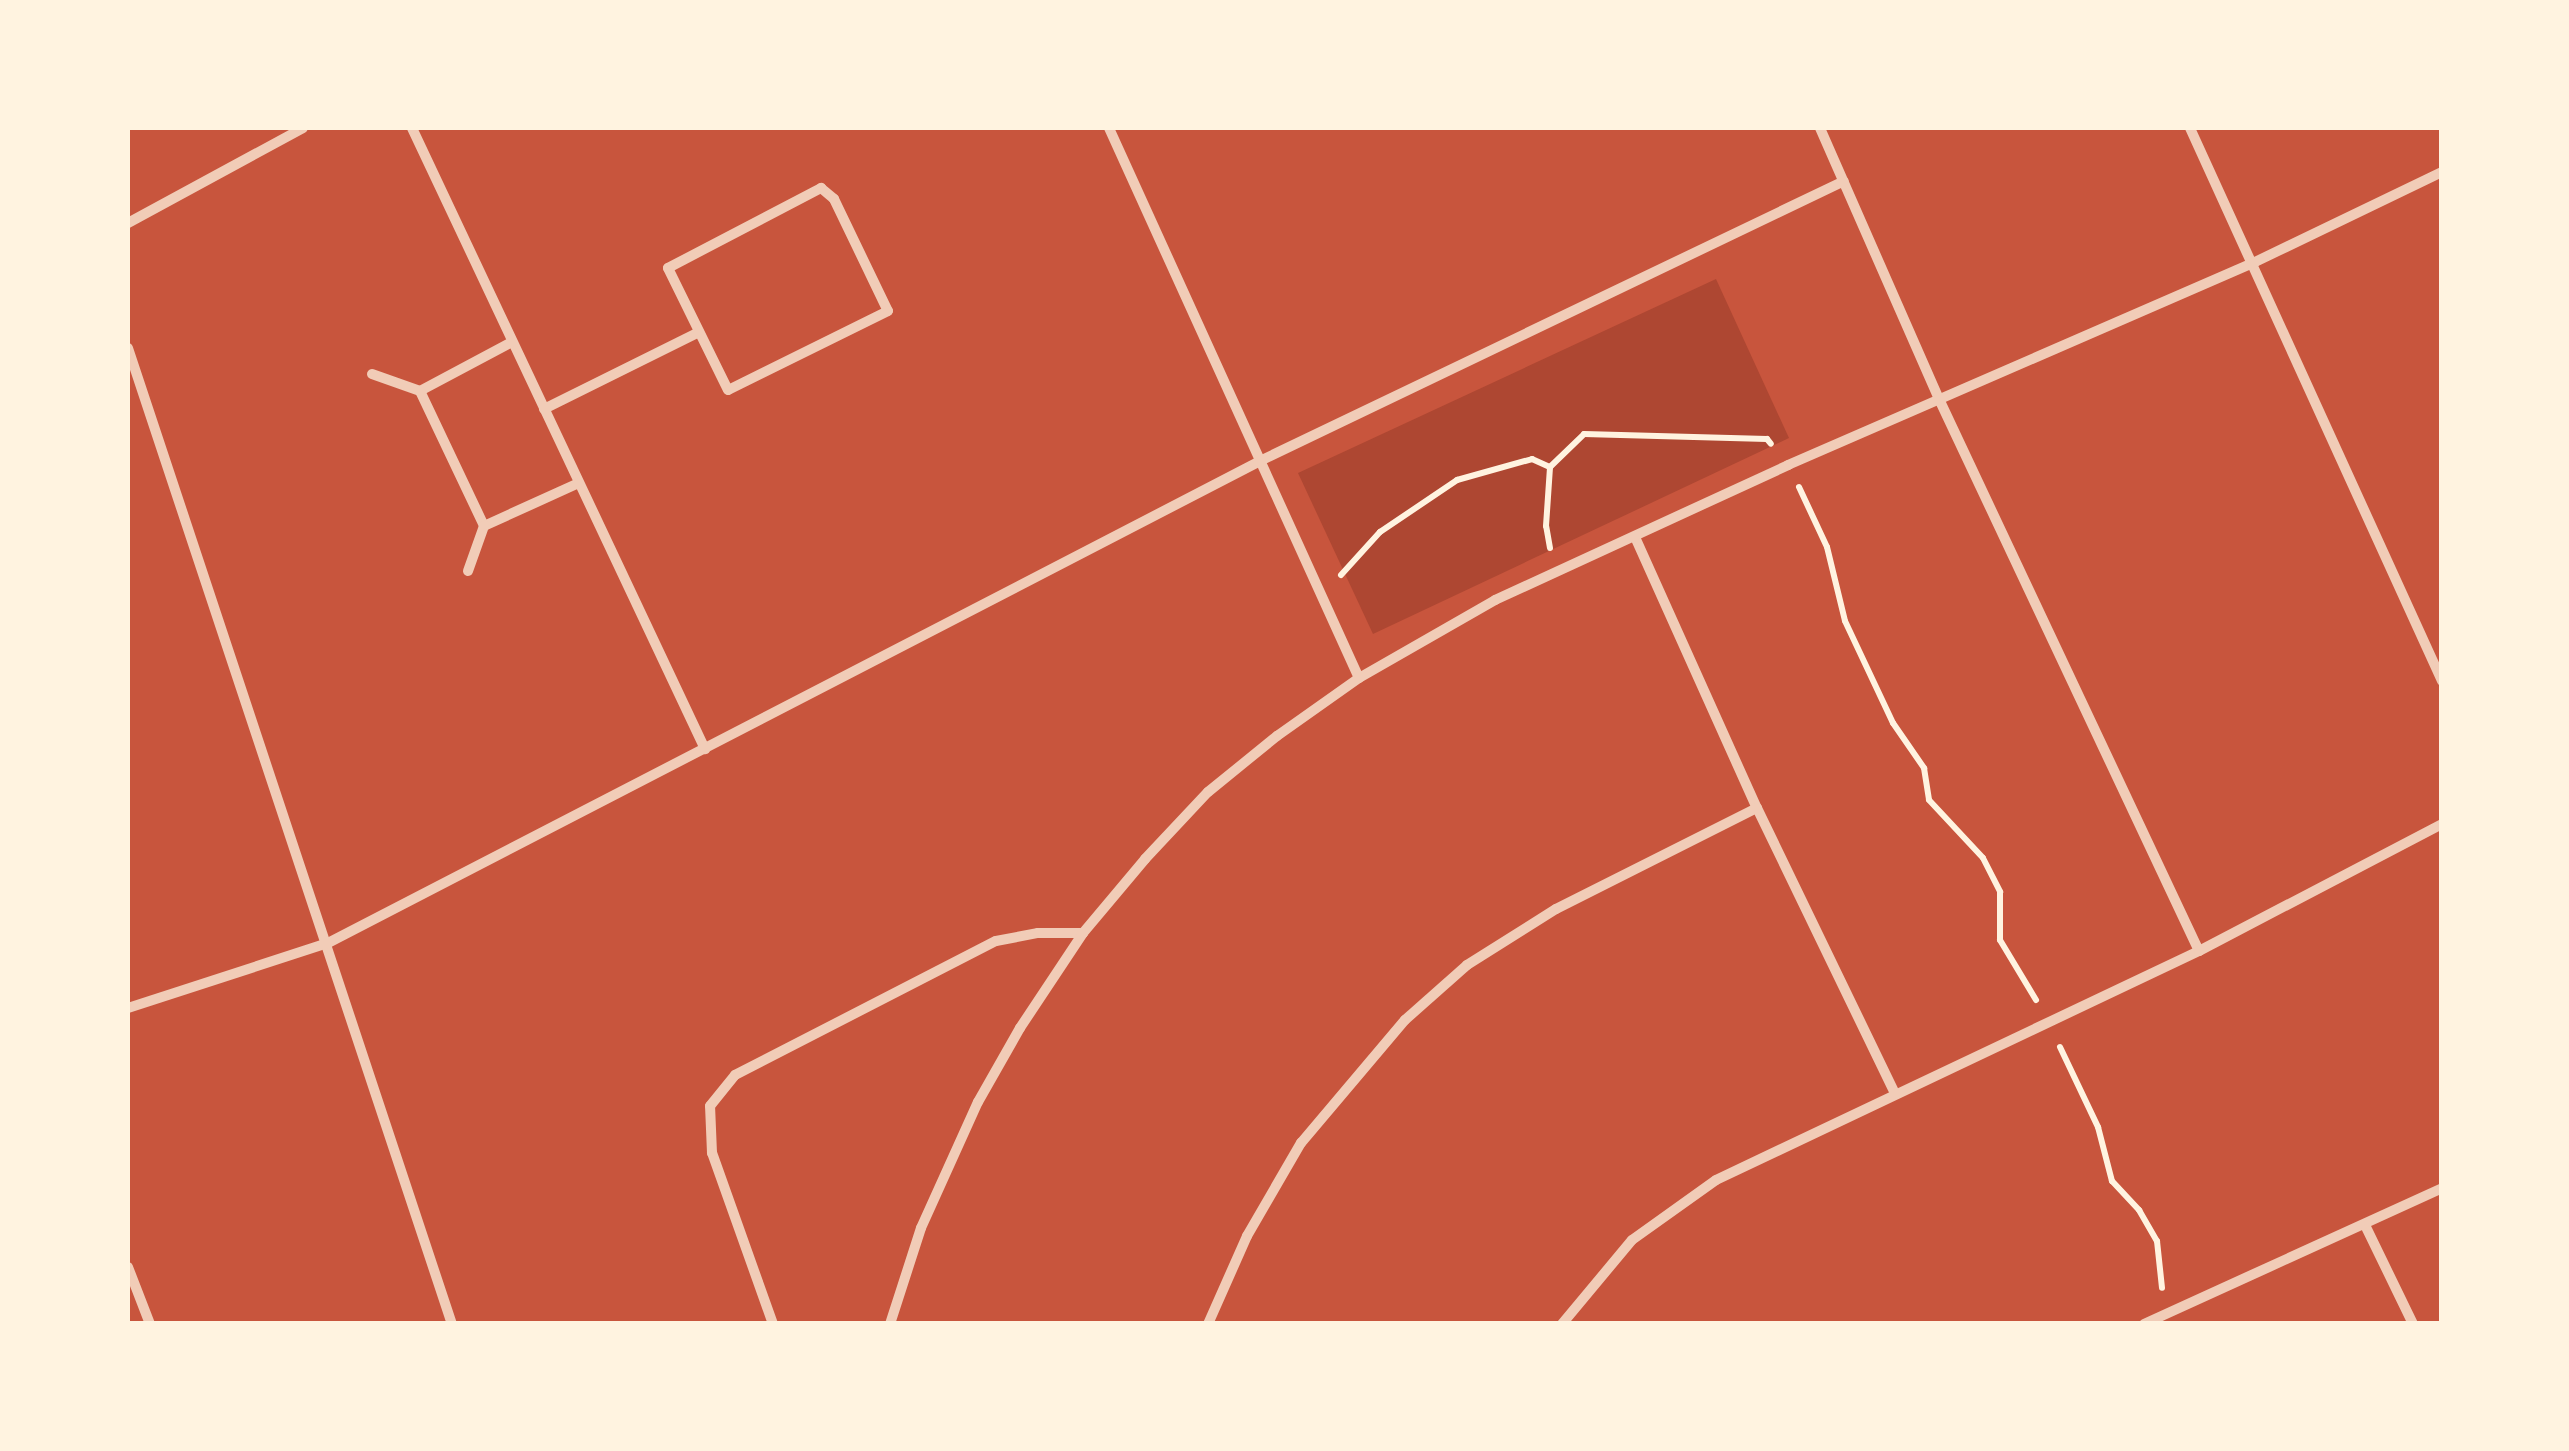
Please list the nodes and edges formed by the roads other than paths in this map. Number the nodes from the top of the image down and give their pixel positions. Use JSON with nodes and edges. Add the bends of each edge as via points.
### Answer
{"nodes":[{"id":1,"x":303,"y":128,"type":"edge"},
{"id":2,"x":412,"y":128,"type":"edge"},
{"id":3,"x":1108,"y":128,"type":"edge"},
{"id":4,"x":1820,"y":128,"type":"edge"},
{"id":5,"x":2190,"y":128,"type":"edge"},
{"id":6,"x":2442,"y":172,"type":"edge"},
{"id":7,"x":1844,"y":181,"type":"junction"},
{"id":8,"x":128,"y":223,"type":"edge"},
{"id":9,"x":2254,"y":262,"type":"junction"},
{"id":10,"x":697,"y":333,"type":"junction"},
{"id":11,"x":512,"y":342,"type":"junction"},
{"id":12,"x":128,"y":348,"type":"edge"},
{"id":13,"x":372,"y":374,"type":"dead end"},
{"id":14,"x":420,"y":391,"type":"junction"},
{"id":15,"x":1939,"y":399,"type":"junction"},
{"id":16,"x":544,"y":409,"type":"junction"},
{"id":17,"x":1262,"y":460,"type":"junction"},
{"id":18,"x":579,"y":483,"type":"junction"},
{"id":19,"x":484,"y":526,"type":"junction"},
{"id":20,"x":1635,"y":538,"type":"junction"},
{"id":21,"x":468,"y":571,"type":"dead end"},
{"id":22,"x":1359,"y":678,"type":"junction"},
{"id":23,"x":2442,"y":681,"type":"edge"},
{"id":24,"x":705,"y":749,"type":"junction"},
{"id":25,"x":1757,"y":808,"type":"junction"},
{"id":26,"x":2442,"y":824,"type":"edge"},
{"id":27,"x":1083,"y":933,"type":"junction"},
{"id":28,"x":328,"y":942,"type":"junction"},
{"id":29,"x":2199,"y":952,"type":"junction"},
{"id":30,"x":128,"y":1008,"type":"edge"},
{"id":31,"x":1894,"y":1092,"type":"junction"},
{"id":32,"x":2442,"y":1188,"type":"edge"},
{"id":33,"x":2365,"y":1225,"type":"junction"},
{"id":34,"x":128,"y":1267,"type":"edge"},
{"id":35,"x":150,"y":1324,"type":"edge"},
{"id":36,"x":452,"y":1324,"type":"edge"},
{"id":37,"x":773,"y":1324,"type":"edge"},
{"id":38,"x":890,"y":1324,"type":"edge"},
{"id":39,"x":1208,"y":1324,"type":"edge"},
{"id":40,"x":1562,"y":1324,"type":"edge"},
{"id":41,"x":2144,"y":1324,"type":"edge"},
{"id":42,"x":2413,"y":1324,"type":"edge"}],
"edges":[{"from":1,"to":8,"type":"street"},
{"from":2,"to":11,"type":"street"},
{"from":3,"to":17,"type":"street"},
{"from":4,"to":7,"type":"street"},
{"from":5,"to":9,"type":"street"},
{"from":6,"to":9,"type":"street"},
{"from":7,"to":15,"type":"street"},
{"from":7,"to":17,"type":"street"},
{"from":9,"to":15,"type":"street"},
{"from":9,"to":23,"type":"street"},
{"from":10,"to":10,"type":"street","via":[[724,388],[732,390],[886,316],[888,306],[829,192],[821,188],[672,262],[667,273]]},
{"from":10,"to":16,"type":"street"},
{"from":11,"to":14,"type":"street"},
{"from":11,"to":16,"type":"street"},
{"from":12,"to":28,"type":"street"},
{"from":13,"to":14,"type":"street"},
{"from":14,"to":19,"type":"street"},
{"from":15,"to":20,"type":"street"},
{"from":15,"to":29,"type":"street"},
{"from":16,"to":18,"type":"street"},
{"from":17,"to":22,"type":"street"},
{"from":17,"to":24,"type":"street"},
{"from":18,"to":19,"type":"street"},
{"from":18,"to":24,"type":"street"},
{"from":19,"to":21,"type":"street"},
{"from":20,"to":22,"type":"street","via":[[1495,600]]},
{"from":20,"to":25,"type":"street"},
{"from":22,"to":27,"type":"street","via":[[1208,792]]},
{"from":24,"to":28,"type":"street"},
{"from":25,"to":31,"type":"street"},
{"from":25,"to":39,"type":"street","via":[[1556,909],[1467,966],[1405,1020],[1301,1143],[1247,1236]]},
{"from":26,"to":29,"type":"street"},
{"from":27,"to":37,"type":"street","via":[[996,941],[735,1075],[710,1106],[712,1153]]},
{"from":27,"to":38,"type":"street","via":[[978,1102],[921,1228]]},
{"from":28,"to":30,"type":"street"},
{"from":28,"to":36,"type":"street"},
{"from":29,"to":31,"type":"street"},
{"from":31,"to":40,"type":"street","via":[[1716,1180],[1632,1240]]},
{"from":32,"to":33,"type":"street"},
{"from":33,"to":41,"type":"street"},
{"from":33,"to":42,"type":"street"},
{"from":34,"to":35,"type":"street"}]}
